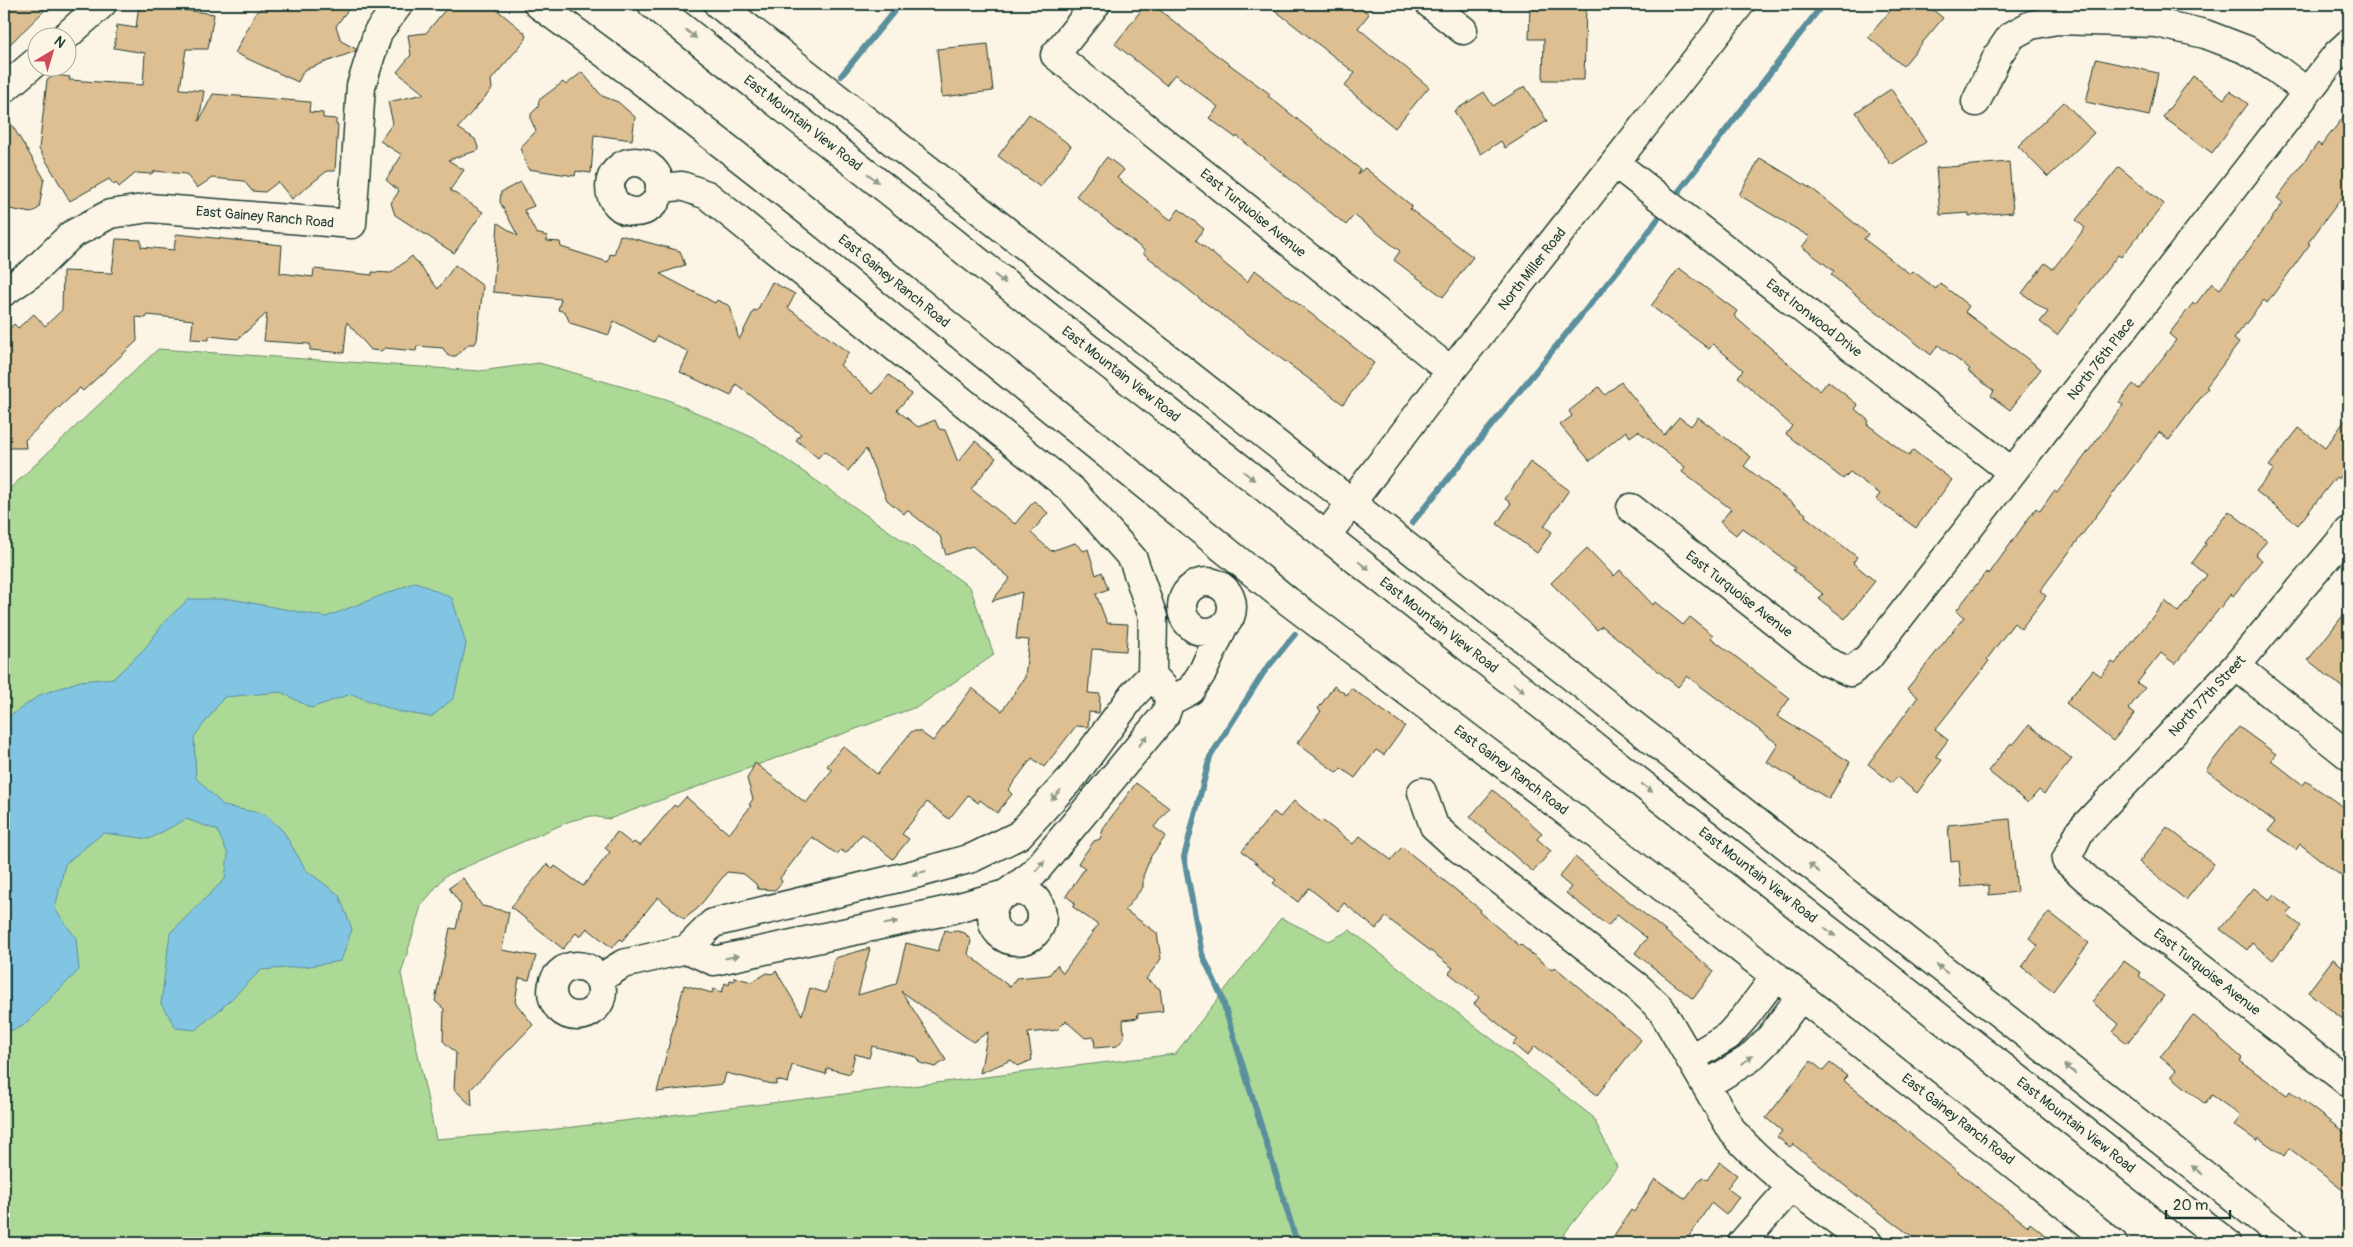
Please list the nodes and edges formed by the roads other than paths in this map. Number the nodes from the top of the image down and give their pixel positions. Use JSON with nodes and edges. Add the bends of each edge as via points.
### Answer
{"nodes":[{"id":1,"x":102,"y":4,"type":"edge"},
{"id":2,"x":399,"y":4,"type":"edge"},
{"id":3,"x":538,"y":4,"type":"edge"},
{"id":4,"x":652,"y":4,"type":"edge"},
{"id":5,"x":718,"y":4,"type":"edge"},
{"id":6,"x":1096,"y":4,"type":"edge"},
{"id":7,"x":1430,"y":4,"type":"edge"},
{"id":8,"x":1740,"y":4,"type":"edge"},
{"id":9,"x":75,"y":28,"type":"edge"},
{"id":10,"x":1464,"y":30,"type":"dead end"},
{"id":11,"x":2349,"y":43,"type":"edge"},
{"id":12,"x":28,"y":69,"type":"edge"},
{"id":13,"x":4,"y":89,"type":"edge"},
{"id":14,"x":2307,"y":92,"type":"junction"},
{"id":15,"x":1976,"y":102,"type":"dead end"},
{"id":16,"x":1615,"y":163,"type":"junction"},
{"id":17,"x":660,"y":188,"type":"dead end"},
{"id":18,"x":4,"y":292,"type":"edge"},
{"id":19,"x":1451,"y":371,"type":"junction"},
{"id":20,"x":2012,"y":472,"type":"junction"},
{"id":21,"x":1351,"y":503,"type":"junction"},
{"id":22,"x":1631,"y":508,"type":"dead end"},
{"id":23,"x":2349,"y":531,"type":"edge"},
{"id":24,"x":1326,"y":536,"type":"junction"},
{"id":25,"x":1245,"y":565,"type":"junction"},
{"id":26,"x":1225,"y":590,"type":"junction"},
{"id":27,"x":1182,"y":614,"type":"junction"},
{"id":28,"x":1153,"y":617,"type":"junction"},
{"id":29,"x":1223,"y":627,"type":"junction"},
{"id":30,"x":2236,"y":666,"type":"junction"},
{"id":31,"x":1850,"y":672,"type":"joint"},
{"id":32,"x":1152,"y":675,"type":"junction"},
{"id":33,"x":1170,"y":701,"type":"junction"},
{"id":34,"x":2349,"y":756,"type":"edge"},
{"id":35,"x":1078,"y":770,"type":"junction"},
{"id":36,"x":1104,"y":789,"type":"junction"},
{"id":37,"x":1422,"y":792,"type":"dead end"},
{"id":38,"x":972,"y":858,"type":"junction"},
{"id":39,"x":2066,"y":860,"type":"joint"},
{"id":40,"x":848,"y":891,"type":"junction"},
{"id":41,"x":995,"y":896,"type":"junction"},
{"id":42,"x":853,"y":931,"type":"junction"},
{"id":43,"x":687,"y":948,"type":"junction"},
{"id":44,"x":1776,"y":976,"type":"junction"},
{"id":45,"x":599,"y":979,"type":"dead end"},
{"id":46,"x":1801,"y":996,"type":"junction"},
{"id":47,"x":1690,"y":1059,"type":"junction"},
{"id":48,"x":2349,"y":1083,"type":"edge"},
{"id":49,"x":1706,"y":1086,"type":"junction"},
{"id":50,"x":1792,"y":1186,"type":"junction"},
{"id":51,"x":1742,"y":1243,"type":"edge"},
{"id":52,"x":1868,"y":1243,"type":"edge"},
{"id":53,"x":2113,"y":1243,"type":"edge"},
{"id":54,"x":2228,"y":1243,"type":"edge"},
{"id":55,"x":2290,"y":1243,"type":"edge"}],
"edges":[{"from":1,"to":9,"type":"street"},
{"from":2,"to":18,"type":"street","name":"East Gainey Ranch Road","via":[[378,32],[361,86],[352,224],[149,208],[110,214],[70,235],[32,272]]},
{"from":3,"to":25,"type":"street","name":"East Gainey Ranch Road","via":[[634,74],[806,210]]},
{"from":4,"to":24,"type":"street","name":"East Mountain View Road","one_way":true},
{"from":5,"to":21,"type":"street"},
{"from":6,"to":19,"type":"street","name":"East Turquoise Avenue","via":[[1055,55]]},
{"from":7,"to":10,"type":"street"},
{"from":8,"to":16,"type":"street","name":"North Miller Road"},
{"from":11,"to":14,"type":"street","name":"North 76th Place"},
{"from":12,"to":13,"type":"street"},
{"from":14,"to":15,"type":"street","via":[[2247,50],[2205,34],[2158,23],[2056,20],[2031,25],[2011,36],[1998,55]]},
{"from":14,"to":20,"type":"street","name":"North 76th Place"},
{"from":16,"to":19,"type":"street","name":"North Miller Road"},
{"from":16,"to":20,"type":"street","name":"East Ironwood Drive"},
{"from":17,"to":28,"type":"street","via":[[682,186],[707,195],[1072,490],[1133,559]]},
{"from":19,"to":21,"type":"street","name":"North Miller Road"},
{"from":20,"to":31,"type":"street","name":"North 76th Place","via":[[1868,658]]},
{"from":21,"to":24,"type":"street","name":"North Miller Road"},
{"from":55,"to":21,"type":"street","one_way":true},
{"from":22,"to":31,"type":"street","name":"East Turquoise Avenue","via":[[1825,662]]},
{"from":23,"to":30,"type":"street","name":"North 77th Street"},
{"from":24,"to":54,"type":"street","name":"East Mountain View Road","one_way":true},
{"from":25,"to":26,"type":"street"},
{"from":25,"to":44,"type":"street","name":"East Gainey Ranch Road"},
{"from":26,"to":27,"type":"street","via":[[1210,582],[1194,585],[1183,598]]},
{"from":26,"to":29,"type":"street","via":[[1232,604]]},
{"from":27,"to":28,"type":"street"},
{"from":27,"to":29,"type":"street","via":[[1192,628],[1199,631],[1216,631]]},
{"from":28,"to":32,"type":"street"},
{"from":29,"to":33,"type":"street","via":[[1191,690]]},
{"from":30,"to":34,"type":"street"},
{"from":30,"to":39,"type":"street","name":"North 77th Street","via":[[2080,831]]},
{"from":32,"to":33,"type":"street"},
{"from":32,"to":35,"type":"street","via":[[1133,695]]},
{"from":36,"to":33,"type":"street","one_way":true,"via":[[1165,715]]},
{"from":35,"to":36,"type":"street"},
{"from":35,"to":38,"type":"street","one_way":true,"via":[[1019,835]]},
{"from":41,"to":36,"type":"street","one_way":true,"via":[[1033,874]]},
{"from":37,"to":47,"type":"street","via":[[1434,826],[1639,988],[1661,1009]]},
{"from":38,"to":40,"type":"street","one_way":true},
{"from":38,"to":41,"type":"street"},
{"from":39,"to":48,"type":"street","name":"East Turquoise Avenue"},
{"from":40,"to":42,"type":"street"},
{"from":40,"to":43,"type":"street","via":[[713,923]]},
{"from":42,"to":41,"type":"street","one_way":true,"via":[[945,911]]},
{"from":43,"to":42,"type":"street","one_way":true,"via":[[714,961]]},
{"from":43,"to":45,"type":"street","via":[[623,964]]},
{"from":44,"to":46,"type":"street","name":"East Gainey Ranch Road"},
{"from":44,"to":47,"type":"street","via":[[1728,1036]]},
{"from":49,"to":46,"type":"street","one_way":true,"via":[[1749,1060]]},
{"from":46,"to":53,"type":"street","name":"East Gainey Ranch Road"},
{"from":47,"to":49,"type":"street"},
{"from":49,"to":50,"type":"street","via":[[1733,1132]]},
{"from":50,"to":51,"type":"street"},
{"from":50,"to":52,"type":"street"}]}
